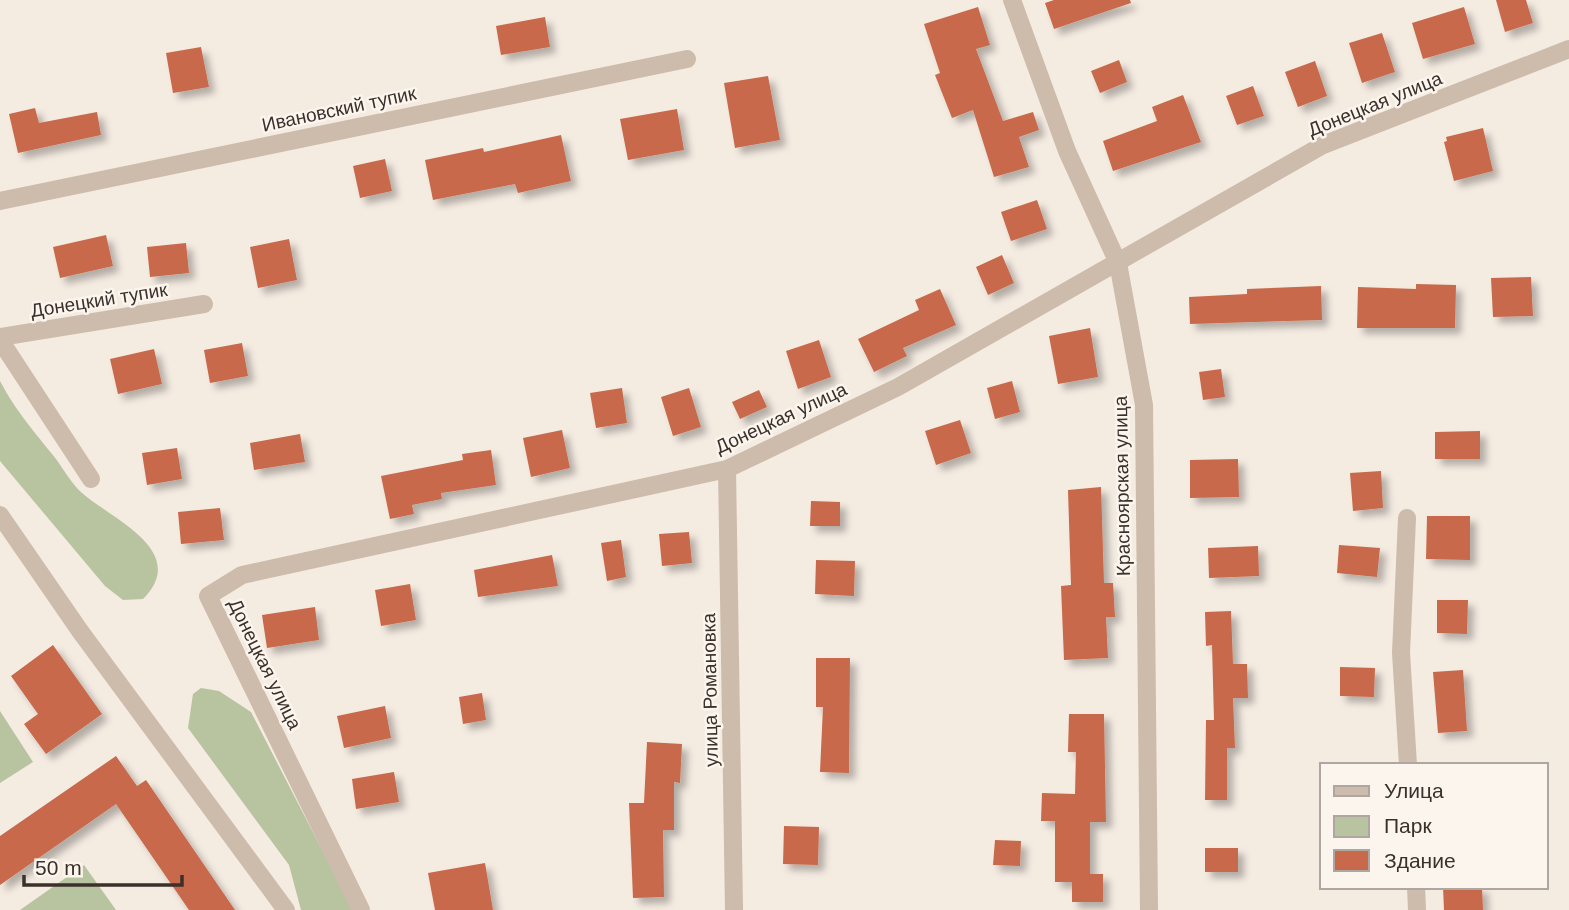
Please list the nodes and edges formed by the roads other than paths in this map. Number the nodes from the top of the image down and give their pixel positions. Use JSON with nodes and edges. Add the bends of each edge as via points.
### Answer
{"nodes":[{"id":1,"x":1012,"y":0,"type":"edge"},
{"id":2,"x":1569,"y":49,"type":"edge"},
{"id":3,"x":687,"y":59,"type":"dead end"},
{"id":4,"x":0,"y":201,"type":"edge"},
{"id":5,"x":1118,"y":263,"type":"junction"},
{"id":6,"x":204,"y":304,"type":"dead end"},
{"id":7,"x":0,"y":338,"type":"edge"},
{"id":8,"x":727,"y":468,"type":"junction"},
{"id":9,"x":91,"y":480,"type":"dead end"},
{"id":10,"x":0,"y":515,"type":"edge"},
{"id":11,"x":1407,"y":518,"type":"dead end"},
{"id":12,"x":1408,"y":763,"type":"edge"},
{"id":13,"x":1416,"y":889,"type":"edge"},
{"id":14,"x":286,"y":910,"type":"edge"},
{"id":15,"x":361,"y":910,"type":"edge"},
{"id":16,"x":734,"y":910,"type":"edge"},
{"id":17,"x":1149,"y":910,"type":"edge"},
{"id":18,"x":1417,"y":910,"type":"edge"}],
"edges":[{"from":1,"to":5,"type":"street","name":"Красноярская улица","via":[[1067,151]]},
{"from":2,"to":5,"type":"street","name":"Донецкая улица","via":[[1323,145]]},
{"from":3,"to":4,"type":"street","name":"Ивановский тупик"},
{"from":5,"to":8,"type":"street","name":"Донецкая улица","via":[[898,387]]},
{"from":5,"to":17,"type":"street","name":"Красноярская улица","via":[[1144,405]]},
{"from":6,"to":7,"type":"street","name":"Донецкий тупик"},
{"from":7,"to":9,"type":"street"},
{"from":8,"to":15,"type":"street","name":"Донецкая улица","via":[[242,575],[208,596]]},
{"from":8,"to":16,"type":"street","name":"улица Романовка"},
{"from":10,"to":14,"type":"street"},
{"from":11,"to":12,"type":"street","via":[[1401,653]]},
{"from":13,"to":18,"type":"street"}]}
